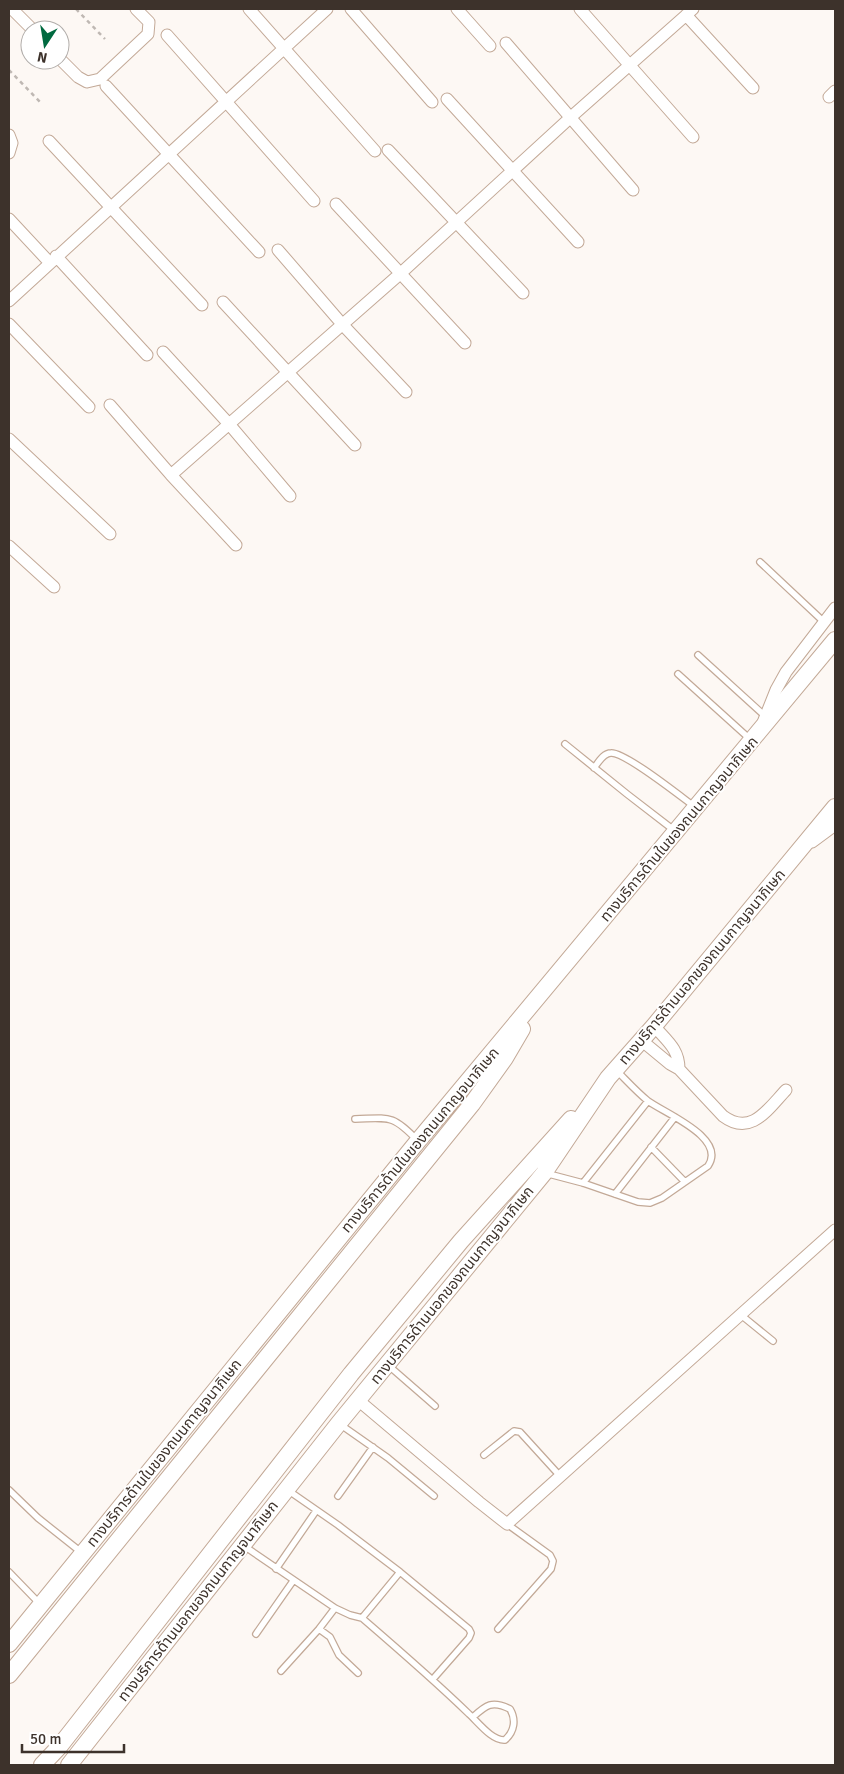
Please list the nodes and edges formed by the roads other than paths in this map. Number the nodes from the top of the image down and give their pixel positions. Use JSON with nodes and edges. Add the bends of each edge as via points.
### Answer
{"nodes":[{"id":1,"x":12,"y":9,"type":"edge"},
{"id":2,"x":136,"y":9,"type":"edge"},
{"id":3,"x":249,"y":9,"type":"edge"},
{"id":4,"x":327,"y":9,"type":"edge"},
{"id":5,"x":351,"y":9,"type":"edge"},
{"id":6,"x":457,"y":9,"type":"edge"},
{"id":7,"x":580,"y":9,"type":"edge"},
{"id":8,"x":689,"y":12,"type":"edge"},
{"id":9,"x":22,"y":20,"type":"edge"},
{"id":10,"x":167,"y":35,"type":"dead end"},
{"id":11,"x":506,"y":43,"type":"dead end"},
{"id":12,"x":490,"y":46,"type":"dead end"},
{"id":13,"x":284,"y":48,"type":"junction"},
{"id":14,"x":630,"y":66,"type":"junction"},
{"id":15,"x":70,"y":69,"type":"edge"},
{"id":16,"x":106,"y":86,"type":"dead end"},
{"id":17,"x":753,"y":88,"type":"dead end"},
{"id":18,"x":447,"y":99,"type":"dead end"},
{"id":19,"x":225,"y":101,"type":"junction"},
{"id":20,"x":432,"y":102,"type":"dead end"},
{"id":21,"x":571,"y":118,"type":"junction"},
{"id":22,"x":9,"y":135,"type":"edge"},
{"id":23,"x":693,"y":138,"type":"dead end"},
{"id":24,"x":49,"y":141,"type":"dead end"},
{"id":25,"x":388,"y":150,"type":"dead end"},
{"id":26,"x":375,"y":151,"type":"dead end"},
{"id":27,"x":9,"y":153,"type":"edge"},
{"id":28,"x":169,"y":153,"type":"junction"},
{"id":29,"x":512,"y":171,"type":"junction"},
{"id":30,"x":634,"y":190,"type":"dead end"},
{"id":31,"x":314,"y":201,"type":"dead end"},
{"id":32,"x":336,"y":204,"type":"dead end"},
{"id":33,"x":111,"y":206,"type":"junction"},
{"id":34,"x":9,"y":219,"type":"edge"},
{"id":35,"x":457,"y":222,"type":"junction"},
{"id":36,"x":578,"y":242,"type":"dead end"},
{"id":37,"x":278,"y":250,"type":"dead end"},
{"id":38,"x":259,"y":252,"type":"dead end"},
{"id":39,"x":53,"y":260,"type":"junction"},
{"id":40,"x":401,"y":273,"type":"junction"},
{"id":41,"x":523,"y":293,"type":"dead end"},
{"id":42,"x":9,"y":300,"type":"edge"},
{"id":43,"x":223,"y":302,"type":"dead end"},
{"id":44,"x":202,"y":305,"type":"dead end"},
{"id":45,"x":9,"y":324,"type":"edge"},
{"id":46,"x":342,"y":324,"type":"junction"},
{"id":47,"x":465,"y":343,"type":"dead end"},
{"id":48,"x":163,"y":352,"type":"dead end"},
{"id":49,"x":147,"y":355,"type":"dead end"},
{"id":50,"x":287,"y":373,"type":"junction"},
{"id":51,"x":406,"y":392,"type":"dead end"},
{"id":52,"x":110,"y":405,"type":"dead end"},
{"id":53,"x":90,"y":407,"type":"dead end"},
{"id":54,"x":229,"y":424,"type":"junction"},
{"id":55,"x":9,"y":439,"type":"edge"},
{"id":56,"x":355,"y":445,"type":"dead end"},
{"id":57,"x":171,"y":475,"type":"junction"},
{"id":58,"x":290,"y":496,"type":"dead end"},
{"id":59,"x":110,"y":534,"type":"dead end"},
{"id":60,"x":236,"y":545,"type":"dead end"},
{"id":61,"x":9,"y":546,"type":"edge"},
{"id":62,"x":760,"y":562,"type":"dead end"},
{"id":63,"x":54,"y":587,"type":"dead end"},
{"id":64,"x":835,"y":608,"type":"edge"},
{"id":65,"x":824,"y":622,"type":"junction"},
{"id":66,"x":835,"y":640,"type":"edge"},
{"id":67,"x":698,"y":655,"type":"dead end"},
{"id":68,"x":678,"y":674,"type":"dead end"},
{"id":69,"x":765,"y":716,"type":"junction"},
{"id":70,"x":755,"y":738,"type":"junction"},
{"id":71,"x":566,"y":744,"type":"dead end"},
{"id":72,"x":594,"y":768,"type":"junction"},
{"id":73,"x":835,"y":807,"type":"edge"},
{"id":74,"x":697,"y":808,"type":"junction"},
{"id":75,"x":835,"y":825,"type":"edge"},
{"id":76,"x":677,"y":832,"type":"junction"},
{"id":77,"x":799,"y":851,"type":"junction"},
{"id":78,"x":543,"y":992,"type":"junction"},
{"id":79,"x":654,"y":1026,"type":"junction"},
{"id":80,"x":642,"y":1040,"type":"junction"},
{"id":81,"x":679,"y":1069,"type":"junction"},
{"id":82,"x":612,"y":1074,"type":"junction"},
{"id":83,"x":786,"y":1090,"type":"dead end"},
{"id":84,"x":648,"y":1101,"type":"junction"},
{"id":85,"x":675,"y":1117,"type":"junction"},
{"id":86,"x":354,"y":1119,"type":"dead end"},
{"id":87,"x":418,"y":1141,"type":"junction"},
{"id":88,"x":651,"y":1147,"type":"junction"},
{"id":89,"x":544,"y":1172,"type":"junction"},
{"id":90,"x":685,"y":1182,"type":"junction"},
{"id":91,"x":583,"y":1183,"type":"junction"},
{"id":92,"x":615,"y":1194,"type":"junction"},
{"id":93,"x":835,"y":1230,"type":"edge"},
{"id":94,"x":741,"y":1315,"type":"junction"},
{"id":95,"x":773,"y":1341,"type":"dead end"},
{"id":96,"x":388,"y":1364,"type":"junction"},
{"id":97,"x":358,"y":1400,"type":"junction"},
{"id":98,"x":435,"y":1406,"type":"dead end"},
{"id":99,"x":339,"y":1423,"type":"junction"},
{"id":100,"x":373,"y":1447,"type":"junction"},
{"id":101,"x":484,"y":1455,"type":"dead end"},
{"id":102,"x":560,"y":1476,"type":"junction"},
{"id":103,"x":9,"y":1490,"type":"edge"},
{"id":104,"x":287,"y":1490,"type":"junction"},
{"id":105,"x":338,"y":1496,"type":"dead end"},
{"id":106,"x":434,"y":1496,"type":"dead end"},
{"id":107,"x":316,"y":1511,"type":"junction"},
{"id":108,"x":507,"y":1524,"type":"junction"},
{"id":109,"x":242,"y":1545,"type":"junction"},
{"id":110,"x":82,"y":1553,"type":"junction"},
{"id":111,"x":276,"y":1569,"type":"junction"},
{"id":112,"x":9,"y":1572,"type":"edge"},
{"id":113,"x":400,"y":1572,"type":"junction"},
{"id":114,"x":294,"y":1580,"type":"junction"},
{"id":115,"x":41,"y":1604,"type":"junction"},
{"id":116,"x":335,"y":1608,"type":"junction"},
{"id":117,"x":362,"y":1618,"type":"junction"},
{"id":118,"x":320,"y":1629,"type":"junction"},
{"id":119,"x":498,"y":1629,"type":"dead end"},
{"id":120,"x":256,"y":1634,"type":"dead end"},
{"id":121,"x":9,"y":1644,"type":"edge"},
{"id":122,"x":281,"y":1671,"type":"dead end"},
{"id":123,"x":358,"y":1673,"type":"dead end"},
{"id":124,"x":9,"y":1675,"type":"edge"},
{"id":125,"x":433,"y":1679,"type":"junction"},
{"id":126,"x":472,"y":1717,"type":"junction"},
{"id":127,"x":42,"y":1765,"type":"edge"},
{"id":128,"x":69,"y":1765,"type":"edge"}],
"edges":[{"from":1,"to":9,"type":"street"},
{"from":2,"to":15,"type":"street","via":[[149,22],[148,34],[100,79],[87,82]]},
{"from":3,"to":13,"type":"street"},
{"from":4,"to":13,"type":"street"},
{"from":5,"to":20,"type":"street"},
{"from":6,"to":12,"type":"street"},
{"from":7,"to":14,"type":"street"},
{"from":8,"to":14,"type":"street"},
{"from":8,"to":17,"type":"street"},
{"from":10,"to":19,"type":"street"},
{"from":11,"to":21,"type":"street"},
{"from":13,"to":19,"type":"street"},
{"from":13,"to":26,"type":"street"},
{"from":14,"to":21,"type":"street"},
{"from":14,"to":23,"type":"street"},
{"from":16,"to":28,"type":"street"},
{"from":18,"to":29,"type":"street"},
{"from":19,"to":28,"type":"street"},
{"from":19,"to":31,"type":"street"},
{"from":21,"to":29,"type":"street"},
{"from":21,"to":30,"type":"street"},
{"from":22,"to":27,"type":"street","via":[[12,143]]},
{"from":24,"to":33,"type":"street"},
{"from":25,"to":35,"type":"street"},
{"from":28,"to":33,"type":"street"},
{"from":28,"to":38,"type":"street"},
{"from":29,"to":35,"type":"street"},
{"from":29,"to":36,"type":"street"},
{"from":32,"to":40,"type":"street"},
{"from":33,"to":39,"type":"street"},
{"from":33,"to":44,"type":"street"},
{"from":34,"to":39,"type":"street"},
{"from":35,"to":40,"type":"street"},
{"from":35,"to":41,"type":"street"},
{"from":37,"to":46,"type":"street"},
{"from":39,"to":42,"type":"street"},
{"from":39,"to":49,"type":"street"},
{"from":40,"to":46,"type":"street"},
{"from":40,"to":47,"type":"street"},
{"from":43,"to":50,"type":"street"},
{"from":45,"to":53,"type":"street"},
{"from":46,"to":50,"type":"street"},
{"from":46,"to":51,"type":"street"},
{"from":48,"to":54,"type":"street"},
{"from":50,"to":54,"type":"street"},
{"from":50,"to":56,"type":"street"},
{"from":52,"to":57,"type":"street"},
{"from":54,"to":57,"type":"street"},
{"from":54,"to":58,"type":"street"},
{"from":55,"to":59,"type":"street"},
{"from":57,"to":60,"type":"street"},
{"from":61,"to":63,"type":"street"},
{"from":62,"to":65,"type":"lane"},
{"from":64,"to":65,"type":"street"},
{"from":65,"to":69,"type":"street","via":[[786,672]]},
{"from":66,"to":70,"type":"main road","name":"ทางบริการด้านในของถนนกาญจนาภิเษก"},
{"from":67,"to":69,"type":"lane"},
{"from":68,"to":70,"type":"lane"},
{"from":69,"to":70,"type":"street"},
{"from":70,"to":74,"type":"main road","name":"ทางบริการด้านในของถนนกาญจนาภิเษก"},
{"from":71,"to":72,"type":"lane"},
{"from":72,"to":74,"type":"lane","via":[[605,754],[618,755]]},
{"from":72,"to":76,"type":"lane"},
{"from":73,"to":77,"type":"main road","name":"ทางบริการด้านนอกของถนนกาญจนาภิเษก"},
{"from":74,"to":76,"type":"main road","name":"ทางบริการด้านในของถนนกาญจนาภิเษก"},
{"from":75,"to":77,"type":"street"},
{"from":76,"to":78,"type":"main road","name":"ทางบริการด้านในของถนนกาญจนาภิเษก"},
{"from":77,"to":79,"type":"main road","name":"ทางบริการด้านนอกของถนนกาญจนาภิเษก"},
{"from":78,"to":87,"type":"main road","name":"ทางบริการด้านในของถนนกาญจนาภิเษก"},
{"from":78,"to":124,"type":"main road","via":[[505,1058],[472,1104]]},
{"from":79,"to":80,"type":"main road","name":"ทางบริการด้านนอกของถนนกาญจนาภิเษก"},
{"from":79,"to":81,"type":"street","via":[[676,1051]]},
{"from":80,"to":81,"type":"street"},
{"from":80,"to":82,"type":"main road","name":"ทางบริการด้านนอกของถนนกาญจนาภิเษก"},
{"from":81,"to":83,"type":"street","via":[[723,1116],[740,1124],[760,1117]]},
{"from":82,"to":84,"type":"lane"},
{"from":82,"to":89,"type":"main road","name":"ทางบริการด้านนอกของถนนกาญจนาภิเษก"},
{"from":82,"to":127,"type":"main road","via":[[461,1241],[351,1374],[59,1748]]},
{"from":84,"to":85,"type":"lane"},
{"from":84,"to":91,"type":"lane"},
{"from":85,"to":88,"type":"lane"},
{"from":85,"to":90,"type":"lane","via":[[705,1139],[713,1154],[708,1166]]},
{"from":86,"to":87,"type":"lane","via":[[394,1120]]},
{"from":87,"to":110,"type":"main road","name":"ทางบริการด้านในของถนนกาญจนาภิเษก"},
{"from":88,"to":90,"type":"lane"},
{"from":88,"to":92,"type":"lane"},
{"from":89,"to":91,"type":"lane"},
{"from":89,"to":96,"type":"main road","name":"ทางบริการด้านนอกของถนนกาญจนาภิเษก"},
{"from":90,"to":92,"type":"lane","via":[[650,1203]]},
{"from":91,"to":92,"type":"lane"},
{"from":93,"to":94,"type":"street"},
{"from":94,"to":95,"type":"lane"},
{"from":94,"to":102,"type":"street"},
{"from":96,"to":97,"type":"main road","name":"ทางบริการด้านนอกของถนนกาญจนาภิเษก"},
{"from":96,"to":98,"type":"lane"},
{"from":97,"to":99,"type":"main road","name":"ทางบริการด้านนอกของถนนกาญจนาภิเษก"},
{"from":97,"to":108,"type":"street"},
{"from":99,"to":100,"type":"lane"},
{"from":99,"to":104,"type":"main road","name":"ทางบริการด้านนอกของถนนกาญจนาภิเษก"},
{"from":100,"to":105,"type":"lane"},
{"from":100,"to":106,"type":"lane"},
{"from":101,"to":102,"type":"lane","via":[[514,1431],[520,1432]]},
{"from":102,"to":108,"type":"street"},
{"from":103,"to":110,"type":"lane"},
{"from":104,"to":107,"type":"lane"},
{"from":104,"to":109,"type":"main road","name":"ทางบริการด้านนอกของถนนกาญจนาภิเษก"},
{"from":107,"to":111,"type":"lane"},
{"from":107,"to":113,"type":"lane"},
{"from":108,"to":119,"type":"lane","via":[[550,1555],[553,1561],[551,1569]]},
{"from":109,"to":111,"type":"lane"},
{"from":109,"to":128,"type":"main road","name":"ทางบริการด้านนอกของถนนกาญจนาภิเษก"},
{"from":110,"to":115,"type":"main road","name":"ทางบริการด้านในของถนนกาญจนาภิเษก"},
{"from":111,"to":114,"type":"lane"},
{"from":112,"to":115,"type":"lane"},
{"from":113,"to":117,"type":"lane"},
{"from":113,"to":125,"type":"lane","via":[[471,1633]]},
{"from":114,"to":116,"type":"lane"},
{"from":114,"to":120,"type":"lane"},
{"from":115,"to":121,"type":"main road","name":"ทางบริการด้านในของถนนกาญจนาภิเษก"},
{"from":116,"to":117,"type":"lane"},
{"from":116,"to":118,"type":"lane"},
{"from":117,"to":125,"type":"lane"},
{"from":118,"to":122,"type":"lane"},
{"from":118,"to":123,"type":"lane","via":[[330,1637],[339,1655]]},
{"from":125,"to":126,"type":"lane"},
{"from":126,"to":126,"type":"lane","via":[[485,1706],[501,1704],[510,1709],[514,1721],[510,1736],[505,1740],[496,1739]]}]}
